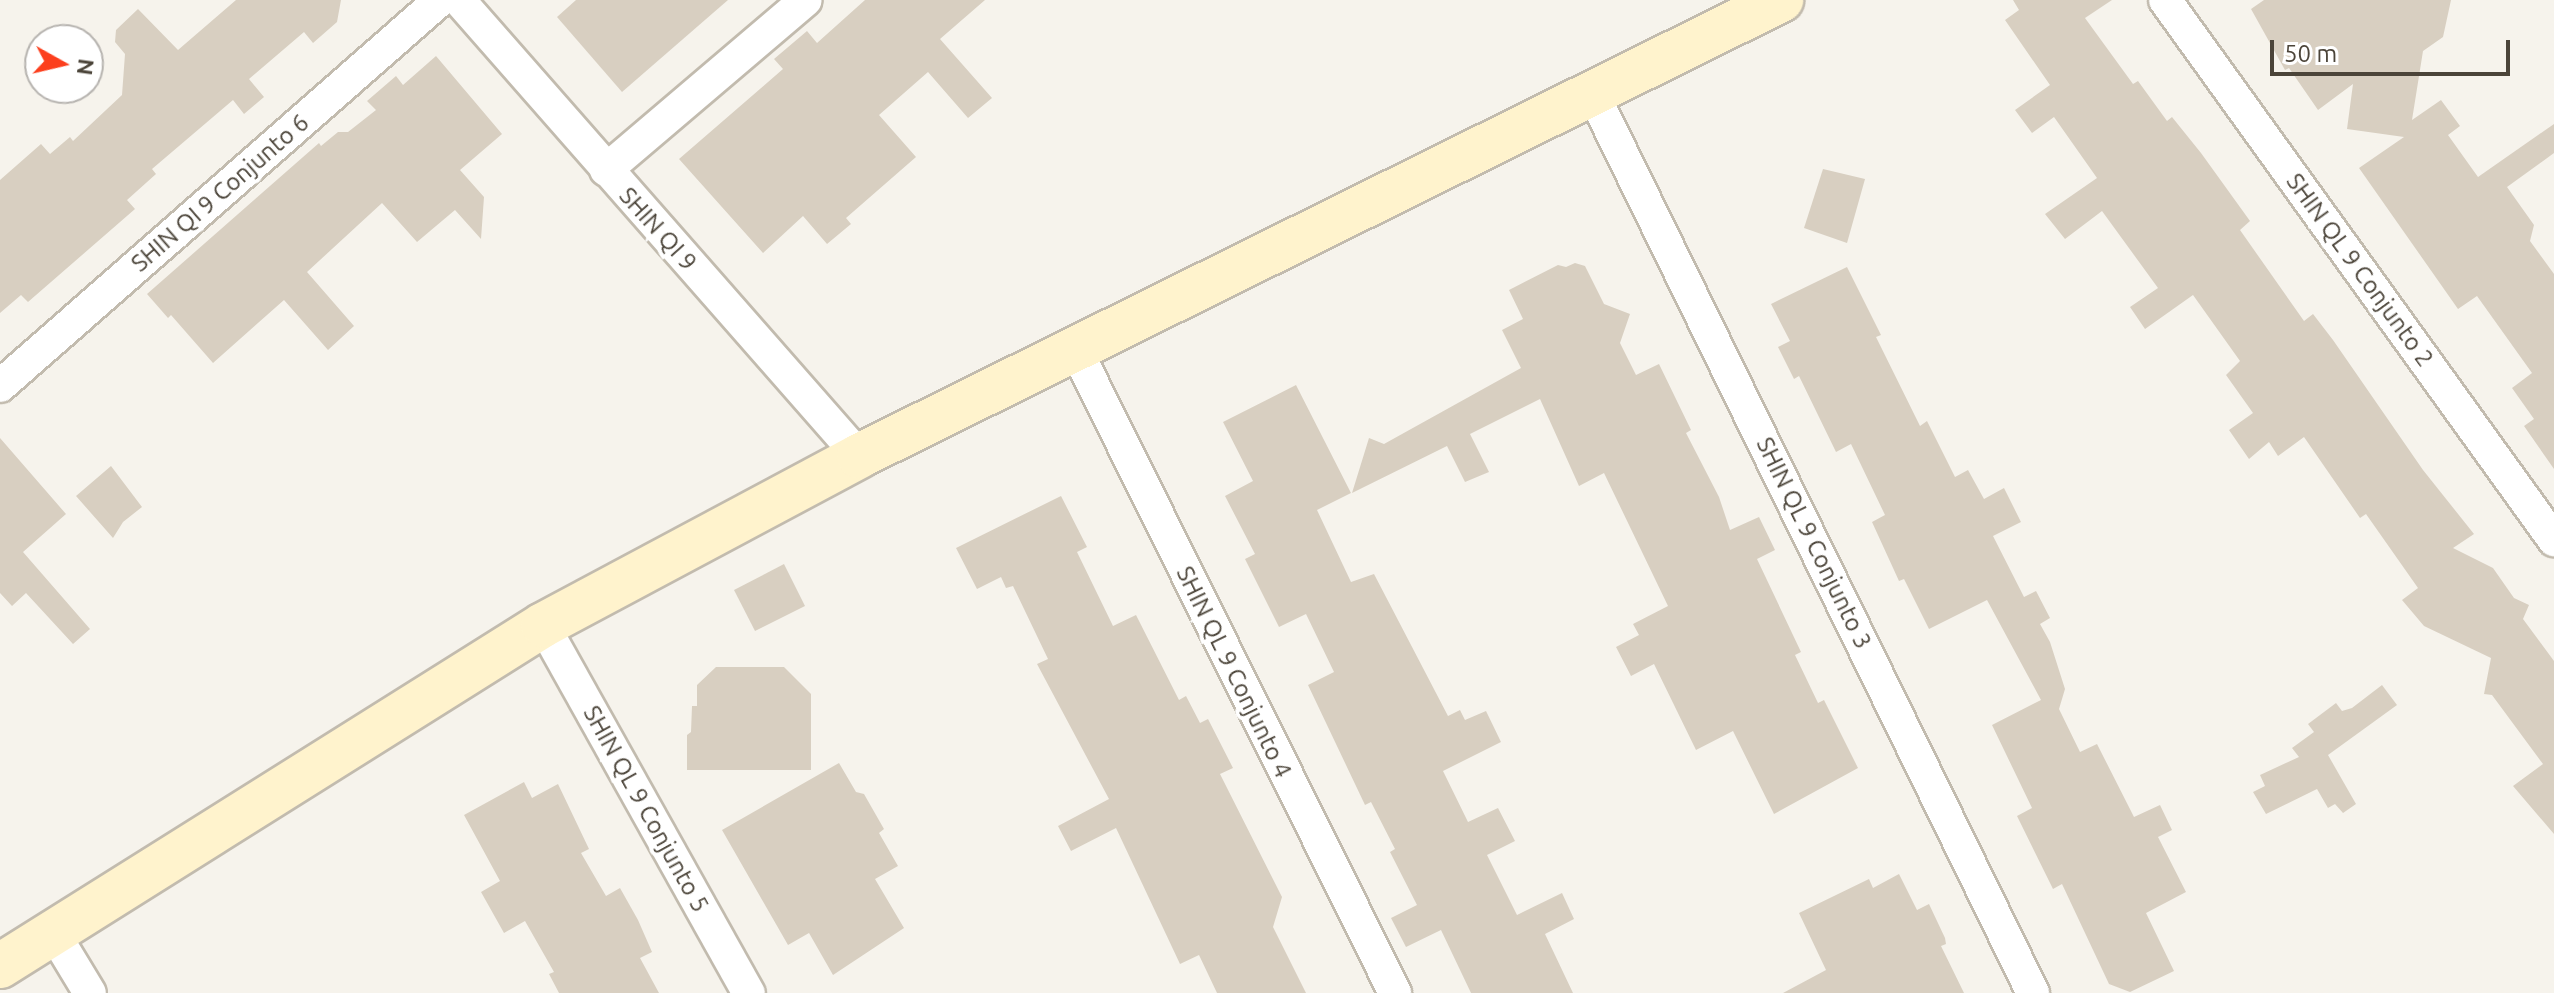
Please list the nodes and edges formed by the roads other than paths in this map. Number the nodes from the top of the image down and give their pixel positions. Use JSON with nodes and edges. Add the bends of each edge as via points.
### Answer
{"nodes":[{"id":1,"x":440,"y":0,"type":"edge"},
{"id":2,"x":459,"y":0,"type":"edge"},
{"id":3,"x":806,"y":0,"type":"edge"},
{"id":4,"x":1781,"y":0,"type":"edge"},
{"id":5,"x":2165,"y":0,"type":"edge"},
{"id":6,"x":1593,"y":94,"type":"junction"},
{"id":7,"x":606,"y":170,"type":"junction"},
{"id":8,"x":1076,"y":350,"type":"junction"},
{"id":9,"x":0,"y":386,"type":"edge"},
{"id":10,"x":859,"y":456,"type":"junction"},
{"id":11,"x":2554,"y":540,"type":"edge"},
{"id":12,"x":543,"y":625,"type":"junction"},
{"id":13,"x":53,"y":932,"type":"junction"},
{"id":14,"x":0,"y":966,"type":"edge"},
{"id":15,"x":90,"y":993,"type":"edge"},
{"id":16,"x":749,"y":993,"type":"edge"},
{"id":17,"x":1395,"y":993,"type":"edge"},
{"id":18,"x":2033,"y":993,"type":"edge"}],
"edges":[{"from":1,"to":9,"type":"street","name":"SHIN QI 9 Conjunto 6"},
{"from":2,"to":7,"type":"street","name":"SHIN QI 9"},
{"from":3,"to":7,"type":"street"},
{"from":4,"to":6,"type":"street"},
{"from":5,"to":11,"type":"street","name":"SHIN QL 9 Conjunto 2"},
{"from":6,"to":8,"type":"street"},
{"from":6,"to":18,"type":"street","name":"SHIN QL 9 Conjunto 3"},
{"from":7,"to":10,"type":"street","name":"SHIN QI 9"},
{"from":8,"to":10,"type":"street"},
{"from":8,"to":17,"type":"street","name":"SHIN QL 9 Conjunto 4"},
{"from":10,"to":12,"type":"street"},
{"from":12,"to":13,"type":"street"},
{"from":12,"to":16,"type":"street","name":"SHIN QL 9 Conjunto 5"},
{"from":13,"to":14,"type":"street"},
{"from":13,"to":15,"type":"street"}]}
